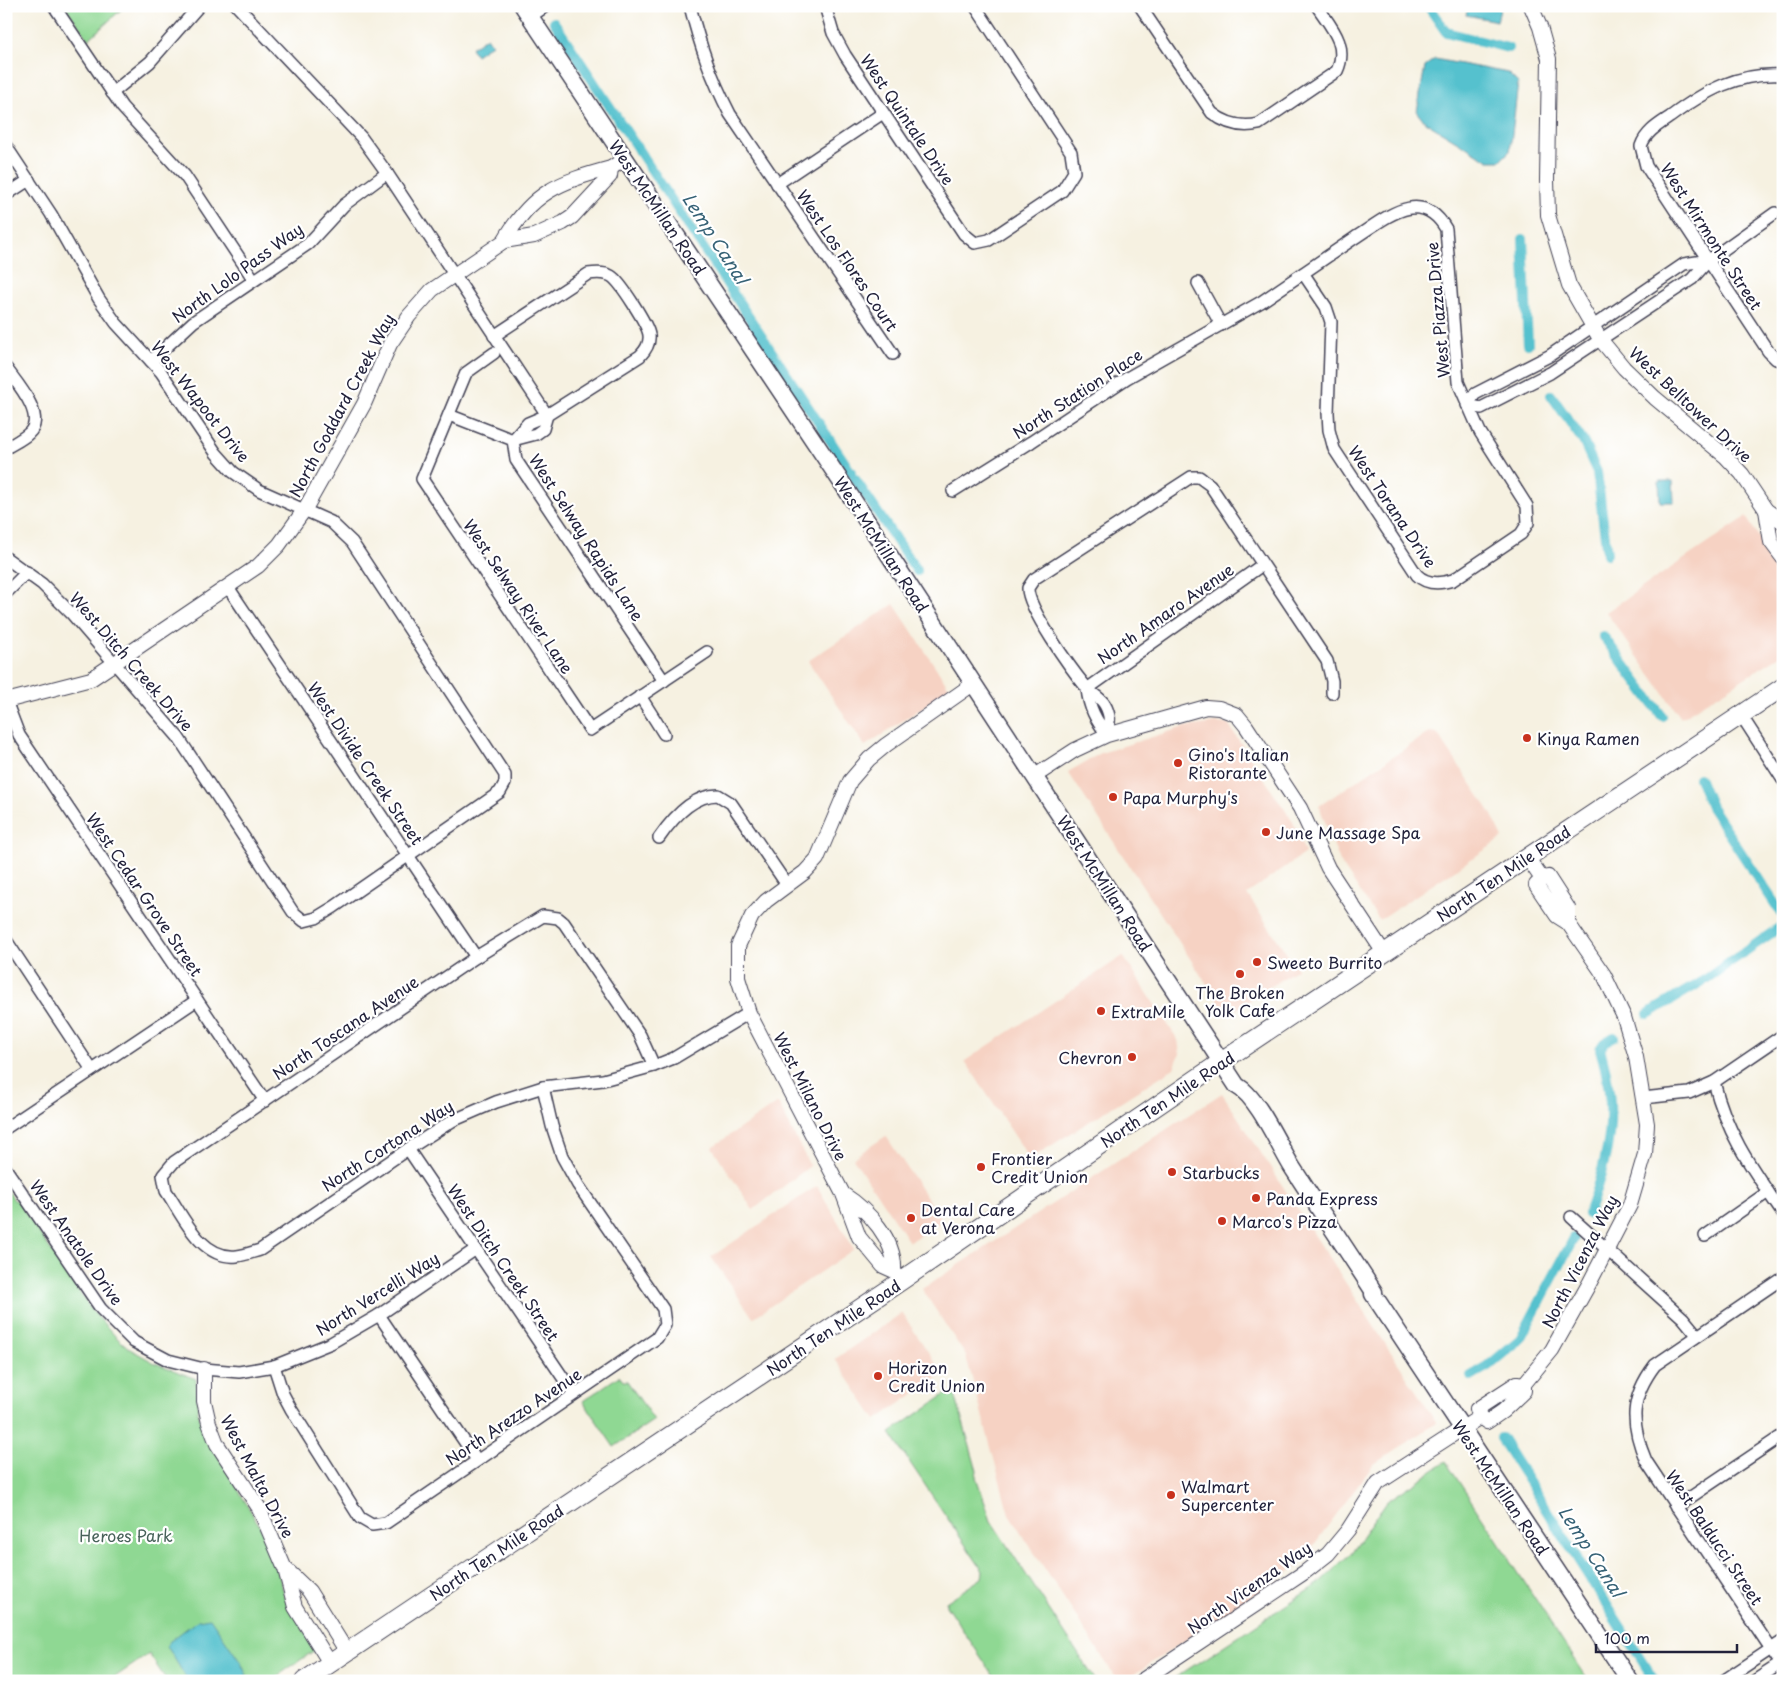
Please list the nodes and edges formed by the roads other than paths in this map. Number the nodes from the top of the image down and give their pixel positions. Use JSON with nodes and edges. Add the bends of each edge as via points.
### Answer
{"nodes":[{"id":1,"x":54,"y":6,"type":"edge"},
{"id":2,"x":199,"y":6,"type":"edge"},
{"id":3,"x":238,"y":6,"type":"edge"},
{"id":4,"x":546,"y":6,"type":"edge"},
{"id":5,"x":690,"y":6,"type":"edge"},
{"id":6,"x":825,"y":6,"type":"edge"},
{"id":7,"x":975,"y":6,"type":"edge"},
{"id":8,"x":1140,"y":6,"type":"edge"},
{"id":9,"x":1318,"y":6,"type":"edge"},
{"id":10,"x":1531,"y":6,"type":"edge"},
{"id":11,"x":526,"y":11,"type":"edge"},
{"id":12,"x":1783,"y":75,"type":"edge"},
{"id":13,"x":112,"y":94,"type":"junction"},
{"id":14,"x":883,"y":113,"type":"junction"},
{"id":15,"x":6,"y":146,"type":"edge"},
{"id":16,"x":625,"y":158,"type":"junction"},
{"id":17,"x":611,"y":168,"type":"junction"},
{"id":18,"x":387,"y":173,"type":"junction"},
{"id":19,"x":29,"y":180,"type":"junction"},
{"id":20,"x":777,"y":184,"type":"junction"},
{"id":21,"x":6,"y":195,"type":"edge"},
{"id":22,"x":1423,"y":208,"type":"joint"},
{"id":23,"x":1775,"y":213,"type":"dead end"},
{"id":24,"x":504,"y":241,"type":"junction"},
{"id":25,"x":1708,"y":260,"type":"junction"},
{"id":26,"x":1303,"y":273,"type":"junction"},
{"id":27,"x":454,"y":274,"type":"junction"},
{"id":28,"x":254,"y":280,"type":"junction"},
{"id":29,"x":1198,"y":283,"type":"dead end"},
{"id":30,"x":1221,"y":326,"type":"junction"},
{"id":31,"x":1592,"y":327,"type":"junction"},
{"id":32,"x":494,"y":336,"type":"junction"},
{"id":33,"x":1600,"y":339,"type":"junction"},
{"id":34,"x":494,"y":353,"type":"dead end"},
{"id":35,"x":892,"y":354,"type":"dead end"},
{"id":36,"x":151,"y":361,"type":"junction"},
{"id":37,"x":1783,"y":362,"type":"edge"},
{"id":38,"x":6,"y":368,"type":"edge"},
{"id":39,"x":1467,"y":405,"type":"junction"},
{"id":40,"x":449,"y":415,"type":"junction"},
{"id":41,"x":547,"y":415,"type":"junction"},
{"id":42,"x":513,"y":440,"type":"junction"},
{"id":43,"x":6,"y":448,"type":"edge"},
{"id":44,"x":953,"y":490,"type":"dead end"},
{"id":45,"x":305,"y":509,"type":"junction"},
{"id":46,"x":1766,"y":510,"type":"junction"},
{"id":47,"x":1783,"y":522,"type":"edge"},
{"id":48,"x":1528,"y":523,"type":"joint"},
{"id":49,"x":6,"y":558,"type":"edge"},
{"id":50,"x":1783,"y":558,"type":"edge"},
{"id":51,"x":1262,"y":565,"type":"junction"},
{"id":52,"x":27,"y":572,"type":"junction"},
{"id":53,"x":228,"y":587,"type":"junction"},
{"id":54,"x":6,"y":593,"type":"edge"},
{"id":55,"x":707,"y":652,"type":"dead end"},
{"id":56,"x":114,"y":664,"type":"junction"},
{"id":57,"x":664,"y":681,"type":"junction"},
{"id":58,"x":973,"y":684,"type":"junction"},
{"id":59,"x":1783,"y":687,"type":"edge"},
{"id":60,"x":1087,"y":689,"type":"junction"},
{"id":61,"x":1332,"y":693,"type":"dead end"},
{"id":62,"x":640,"y":696,"type":"junction"},
{"id":63,"x":6,"y":701,"type":"edge"},
{"id":64,"x":1741,"y":715,"type":"junction"},
{"id":65,"x":664,"y":734,"type":"dead end"},
{"id":66,"x":1107,"y":735,"type":"junction"},
{"id":67,"x":1035,"y":776,"type":"junction"},
{"id":68,"x":1783,"y":780,"type":"edge"},
{"id":69,"x":659,"y":838,"type":"dead end"},
{"id":70,"x":409,"y":855,"type":"junction"},
{"id":71,"x":1527,"y":857,"type":"junction"},
{"id":72,"x":787,"y":885,"type":"junction"},
{"id":73,"x":6,"y":940,"type":"edge"},
{"id":74,"x":1384,"y":953,"type":"junction"},
{"id":75,"x":476,"y":957,"type":"junction"},
{"id":76,"x":197,"y":1000,"type":"junction"},
{"id":77,"x":748,"y":1013,"type":"junction"},
{"id":78,"x":1783,"y":1035,"type":"edge"},
{"id":79,"x":1221,"y":1062,"type":"junction"},
{"id":80,"x":654,"y":1066,"type":"junction"},
{"id":81,"x":92,"y":1070,"type":"junction"},
{"id":82,"x":1714,"y":1082,"type":"junction"},
{"id":83,"x":543,"y":1087,"type":"junction"},
{"id":84,"x":1643,"y":1098,"type":"junction"},
{"id":85,"x":265,"y":1101,"type":"junction"},
{"id":86,"x":6,"y":1128,"type":"edge"},
{"id":87,"x":408,"y":1149,"type":"junction"},
{"id":88,"x":6,"y":1169,"type":"edge"},
{"id":89,"x":1768,"y":1192,"type":"junction"},
{"id":90,"x":842,"y":1194,"type":"junction"},
{"id":91,"x":1783,"y":1214,"type":"edge"},
{"id":92,"x":1571,"y":1217,"type":"dead end"},
{"id":93,"x":1705,"y":1236,"type":"dead end"},
{"id":94,"x":476,"y":1249,"type":"junction"},
{"id":95,"x":1607,"y":1249,"type":"junction"},
{"id":96,"x":237,"y":1256,"type":"joint"},
{"id":97,"x":898,"y":1276,"type":"junction"},
{"id":98,"x":1783,"y":1278,"type":"edge"},
{"id":99,"x":379,"y":1315,"type":"junction"},
{"id":100,"x":1696,"y":1335,"type":"junction"},
{"id":101,"x":274,"y":1366,"type":"junction"},
{"id":102,"x":204,"y":1369,"type":"junction"},
{"id":103,"x":574,"y":1394,"type":"junction"},
{"id":104,"x":1462,"y":1428,"type":"junction"},
{"id":105,"x":1783,"y":1435,"type":"edge"},
{"id":106,"x":477,"y":1460,"type":"junction"},
{"id":107,"x":1676,"y":1506,"type":"junction"},
{"id":108,"x":285,"y":1569,"type":"junction"},
{"id":109,"x":1783,"y":1641,"type":"edge"},
{"id":110,"x":1771,"y":1649,"type":"junction"},
{"id":111,"x":347,"y":1652,"type":"junction"},
{"id":112,"x":330,"y":1663,"type":"junction"},
{"id":113,"x":1782,"y":1664,"type":"edge"},
{"id":114,"x":304,"y":1681,"type":"edge"},
{"id":115,"x":1141,"y":1681,"type":"edge"},
{"id":116,"x":1630,"y":1681,"type":"edge"},
{"id":117,"x":1723,"y":1681,"type":"edge"},
{"id":118,"x":1754,"y":1681,"type":"edge"}],
"edges":[{"from":1,"to":13,"type":"street"},
{"from":2,"to":13,"type":"street","via":[[150,62]]},
{"from":3,"to":18,"type":"street","via":[[361,137]]},
{"from":4,"to":11,"type":"street"},
{"from":5,"to":20,"type":"street","name":"West Los Flores Court","via":[[700,50],[714,83],[730,114]]},
{"from":6,"to":14,"type":"street","name":"West Quintale Drive","via":[[845,55]]},
{"from":7,"to":14,"type":"street","name":"West Quintale Drive","via":[[1071,152],[1074,172],[1069,183],[989,240],[975,243],[964,234]]},
{"from":8,"to":9,"type":"street","via":[[1209,109],[1220,119],[1248,127],[1259,124],[1331,77],[1341,62],[1339,38]]},
{"from":10,"to":31,"type":"street","name":"West Belltower Drive","via":[[1549,60],[1548,216],[1569,285]]},
{"from":11,"to":16,"type":"main road","name":"West McMillan Road"},
{"from":12,"to":25,"type":"street","name":"West Mirmonte Street","via":[[1757,75],[1716,87],[1648,133],[1641,146],[1646,166]]},
{"from":13,"to":28,"type":"street","via":[[185,176]]},
{"from":14,"to":20,"type":"street"},
{"from":15,"to":19,"type":"street","name":"West Wapoot Drive"},
{"from":16,"to":17,"type":"street","name":"North Goddard Creek Way"},
{"from":16,"to":58,"type":"main road","name":"West McMillan Road"},
{"from":17,"to":24,"type":"street","name":"North Goddard Creek Way","via":[[550,190],[532,204]]},
{"from":17,"to":24,"type":"street","name":"North Goddard Creek Way","via":[[610,176],[572,217],[534,236]]},
{"from":18,"to":27,"type":"street"},
{"from":18,"to":28,"type":"street","name":"North Lolo Pass Way","via":[[344,205],[308,244]]},
{"from":19,"to":21,"type":"street"},
{"from":19,"to":36,"type":"street","name":"West Wapoot Drive","via":[[99,299]]},
{"from":20,"to":35,"type":"street","name":"West Los Flores Court"},
{"from":22,"to":26,"type":"street","name":"North Station Place","via":[[1402,209]]},
{"from":22,"to":39,"type":"street","name":"West Piazza Drive","via":[[1441,221],[1448,239],[1456,367]]},
{"from":23,"to":25,"type":"street"},
{"from":24,"to":27,"type":"street","name":"North Goddard Creek Way"},
{"from":25,"to":31,"type":"street","via":[[1684,264]]},
{"from":25,"to":33,"type":"street","via":[[1692,279]]},
{"from":25,"to":37,"type":"street","name":"West Mirmonte Street","via":[[1768,351]]},
{"from":26,"to":30,"type":"street","name":"North Station Place"},
{"from":26,"to":48,"type":"street","name":"West Torana Drive","via":[[1326,307],[1331,322],[1328,413],[1334,449],[1417,575],[1429,582],[1453,580],[1521,534]]},
{"from":27,"to":32,"type":"street"},
{"from":27,"to":45,"type":"street","name":"North Goddard Creek Way","via":[[432,290],[408,316],[390,344],[364,404]]},
{"from":28,"to":36,"type":"street","name":"North Lolo Pass Way","via":[[193,322]]},
{"from":29,"to":30,"type":"street"},
{"from":30,"to":44,"type":"street","name":"North Station Place","via":[[1127,378]]},
{"from":31,"to":33,"type":"street","name":"West Belltower Drive"},
{"from":31,"to":39,"type":"street","via":[[1549,356],[1475,394]]},
{"from":32,"to":41,"type":"street"},
{"from":32,"to":41,"type":"street","via":[[588,274],[606,274],[616,280],[646,326],[650,336],[646,348],[640,356]]},
{"from":33,"to":39,"type":"street","via":[[1514,393],[1481,408]]},
{"from":33,"to":46,"type":"street","name":"West Belltower Drive","via":[[1639,384],[1725,456],[1742,474]]},
{"from":34,"to":40,"type":"street","via":[[466,373]]},
{"from":36,"to":45,"type":"street","name":"West Wapoot Drive","via":[[233,472],[259,490]]},
{"from":38,"to":43,"type":"street","via":[[35,414],[31,432]]},
{"from":39,"to":48,"type":"street","name":"West Piazza Drive","via":[[1480,432],[1527,506]]},
{"from":40,"to":42,"type":"street","name":"West Selway Rapids Lane"},
{"from":40,"to":62,"type":"street","name":"West Selway River Lane","via":[[422,479],[590,730]]},
{"from":41,"to":42,"type":"street","via":[[528,423]]},
{"from":42,"to":57,"type":"street","name":"West Selway Rapids Lane","via":[[516,460]]},
{"from":45,"to":53,"type":"street","name":"North Goddard Creek Way","via":[[279,545],[258,566]]},
{"from":45,"to":70,"type":"street","name":"West Wapoot Drive","via":[[332,522],[352,542],[505,775],[505,783],[493,798]]},
{"from":46,"to":47,"type":"street","name":"West Belltower Drive"},
{"from":46,"to":50,"type":"street","name":"West Belltower Drive","via":[[1771,542]]},
{"from":49,"to":52,"type":"street","name":"West Ditch Creek Drive"},
{"from":51,"to":60,"type":"street","name":"North Amaro Avenue"},
{"from":51,"to":60,"type":"street","via":[[1210,485],[1191,477],[1034,579],[1028,588],[1031,605]]},
{"from":51,"to":61,"type":"street","via":[[1327,661]]},
{"from":52,"to":54,"type":"street"},
{"from":52,"to":56,"type":"street","name":"West Ditch Creek Drive","via":[[70,613]]},
{"from":53,"to":56,"type":"street","name":"North Goddard Creek Way"},
{"from":53,"to":70,"type":"street","name":"West Divide Creek Street"},
{"from":55,"to":57,"type":"street"},
{"from":56,"to":63,"type":"street","name":"North Goddard Creek Way","via":[[91,679]]},
{"from":56,"to":70,"type":"street","name":"West Ditch Creek Drive","via":[[178,737],[294,912],[304,921],[316,918]]},
{"from":57,"to":62,"type":"street"},
{"from":58,"to":67,"type":"main road","name":"West McMillan Road"},
{"from":58,"to":72,"type":"street","via":[[869,759],[850,781],[817,859]]},
{"from":59,"to":64,"type":"main road","name":"North Ten Mile Road"},
{"from":60,"to":66,"type":"street","via":[[1088,703]]},
{"from":62,"to":65,"type":"street"},
{"from":63,"to":76,"type":"street","name":"West Cedar Grove Street","via":[[19,735]]},
{"from":64,"to":68,"type":"street"},
{"from":64,"to":71,"type":"main road","name":"North Ten Mile Road"},
{"from":66,"to":67,"type":"street","via":[[1074,750]]},
{"from":66,"to":74,"type":"street","via":[[1206,707],[1237,715],[1300,808],[1328,868]]},
{"from":67,"to":79,"type":"main road","name":"West McMillan Road"},
{"from":69,"to":72,"type":"street","via":[[675,816],[705,797],[718,795],[731,802]]},
{"from":70,"to":75,"type":"street","name":"West Divide Creek Street"},
{"from":71,"to":74,"type":"main road","name":"North Ten Mile Road"},
{"from":71,"to":84,"type":"street","name":"North Vicenza Way","via":[[1542,879],[1536,885],[1557,916],[1568,923],[1604,975],[1624,1017],[1636,1057]]},
{"from":72,"to":77,"type":"street","via":[[752,916],[738,946],[738,978]]},
{"from":73,"to":81,"type":"street"},
{"from":74,"to":79,"type":"main road","name":"North Ten Mile Road"},
{"from":75,"to":80,"type":"street","name":"North Toscana Avenue","via":[[536,918],[550,915],[564,923],[640,1035]]},
{"from":75,"to":85,"type":"street","name":"North Toscana Avenue"},
{"from":76,"to":81,"type":"street"},
{"from":76,"to":85,"type":"street","name":"West Cedar Grove Street"},
{"from":77,"to":80,"type":"street","name":"North Cortona Way","via":[[674,1058]]},
{"from":77,"to":90,"type":"street","name":"West Milano Drive"},
{"from":78,"to":82,"type":"street"},
{"from":79,"to":97,"type":"main road","name":"North Ten Mile Road"},
{"from":79,"to":104,"type":"main road","name":"West McMillan Road","via":[[1271,1129],[1373,1294]]},
{"from":80,"to":83,"type":"street","name":"North Cortona Way","via":[[603,1080]]},
{"from":81,"to":86,"type":"street"},
{"from":82,"to":84,"type":"street","via":[[1689,1093]]},
{"from":82,"to":89,"type":"street","via":[[1729,1129]]},
{"from":83,"to":87,"type":"street","name":"North Cortona Way","via":[[452,1121]]},
{"from":83,"to":103,"type":"street","name":"North Arezzo Avenue","via":[[562,1156],[578,1185],[663,1309],[666,1325],[657,1338]]},
{"from":84,"to":95,"type":"street","name":"North Vicenza Way","via":[[1647,1124],[1645,1154],[1630,1205]]},
{"from":85,"to":96,"type":"street","name":"North Toscana Avenue","via":[[174,1162],[163,1175],[166,1192],[201,1243],[214,1253]]},
{"from":87,"to":94,"type":"street","name":"West Ditch Creek Street"},
{"from":87,"to":96,"type":"street","name":"North Cortona Way","via":[[260,1250]]},
{"from":88,"to":102,"type":"street","name":"West Anatole Drive","via":[[101,1309],[134,1342],[168,1360]]},
{"from":89,"to":91,"type":"street"},
{"from":89,"to":93,"type":"street"},
{"from":90,"to":97,"type":"street","name":"West Milano Drive","via":[[859,1237],[883,1266]]},
{"from":90,"to":97,"type":"street","name":"West Milano Drive","via":[[860,1205],[879,1228],[895,1258]]},
{"from":92,"to":95,"type":"street"},
{"from":94,"to":99,"type":"street","name":"North Vercelli Way"},
{"from":94,"to":103,"type":"street","name":"West Ditch Creek Street"},
{"from":95,"to":100,"type":"street","via":[[1683,1318]]},
{"from":95,"to":104,"type":"street","name":"North Vicenza Way","via":[[1552,1350],[1524,1384],[1524,1391],[1487,1422],[1480,1417]]},
{"from":97,"to":111,"type":"main road","name":"North Ten Mile Road"},
{"from":98,"to":100,"type":"street"},
{"from":99,"to":101,"type":"street","name":"North Vercelli Way","via":[[331,1343]]},
{"from":99,"to":106,"type":"street"},
{"from":100,"to":107,"type":"street","name":"West Balducci Street","via":[[1655,1365],[1642,1382],[1633,1419],[1646,1461]]},
{"from":101,"to":102,"type":"street","name":"North Vercelli Way","via":[[239,1372]]},
{"from":101,"to":106,"type":"street","name":"North Arezzo Avenue","via":[[291,1409],[360,1518],[372,1525],[386,1523]]},
{"from":102,"to":108,"type":"street","name":"West Malta Drive","via":[[204,1401],[209,1423],[218,1444],[259,1508]]},
{"from":103,"to":106,"type":"street","name":"North Arezzo Avenue"},
{"from":104,"to":115,"type":"street","name":"North Vicenza Way","via":[[1378,1483],[1343,1536],[1306,1572]]},
{"from":104,"to":116,"type":"main road","name":"West McMillan Road"},
{"from":105,"to":107,"type":"street"},
{"from":107,"to":110,"type":"street","name":"West Balducci Street"},
{"from":108,"to":111,"type":"street","name":"West Malta Drive","via":[[308,1591]]},
{"from":108,"to":112,"type":"street","name":"West Malta Drive","via":[[295,1607]]},
{"from":109,"to":110,"type":"street"},
{"from":110,"to":113,"type":"street","name":"West Balducci Street"},
{"from":110,"to":117,"type":"street"},
{"from":111,"to":112,"type":"main road","name":"North Ten Mile Road"},
{"from":112,"to":114,"type":"main road","name":"North Ten Mile Road"},
{"from":113,"to":118,"type":"street"}]}
